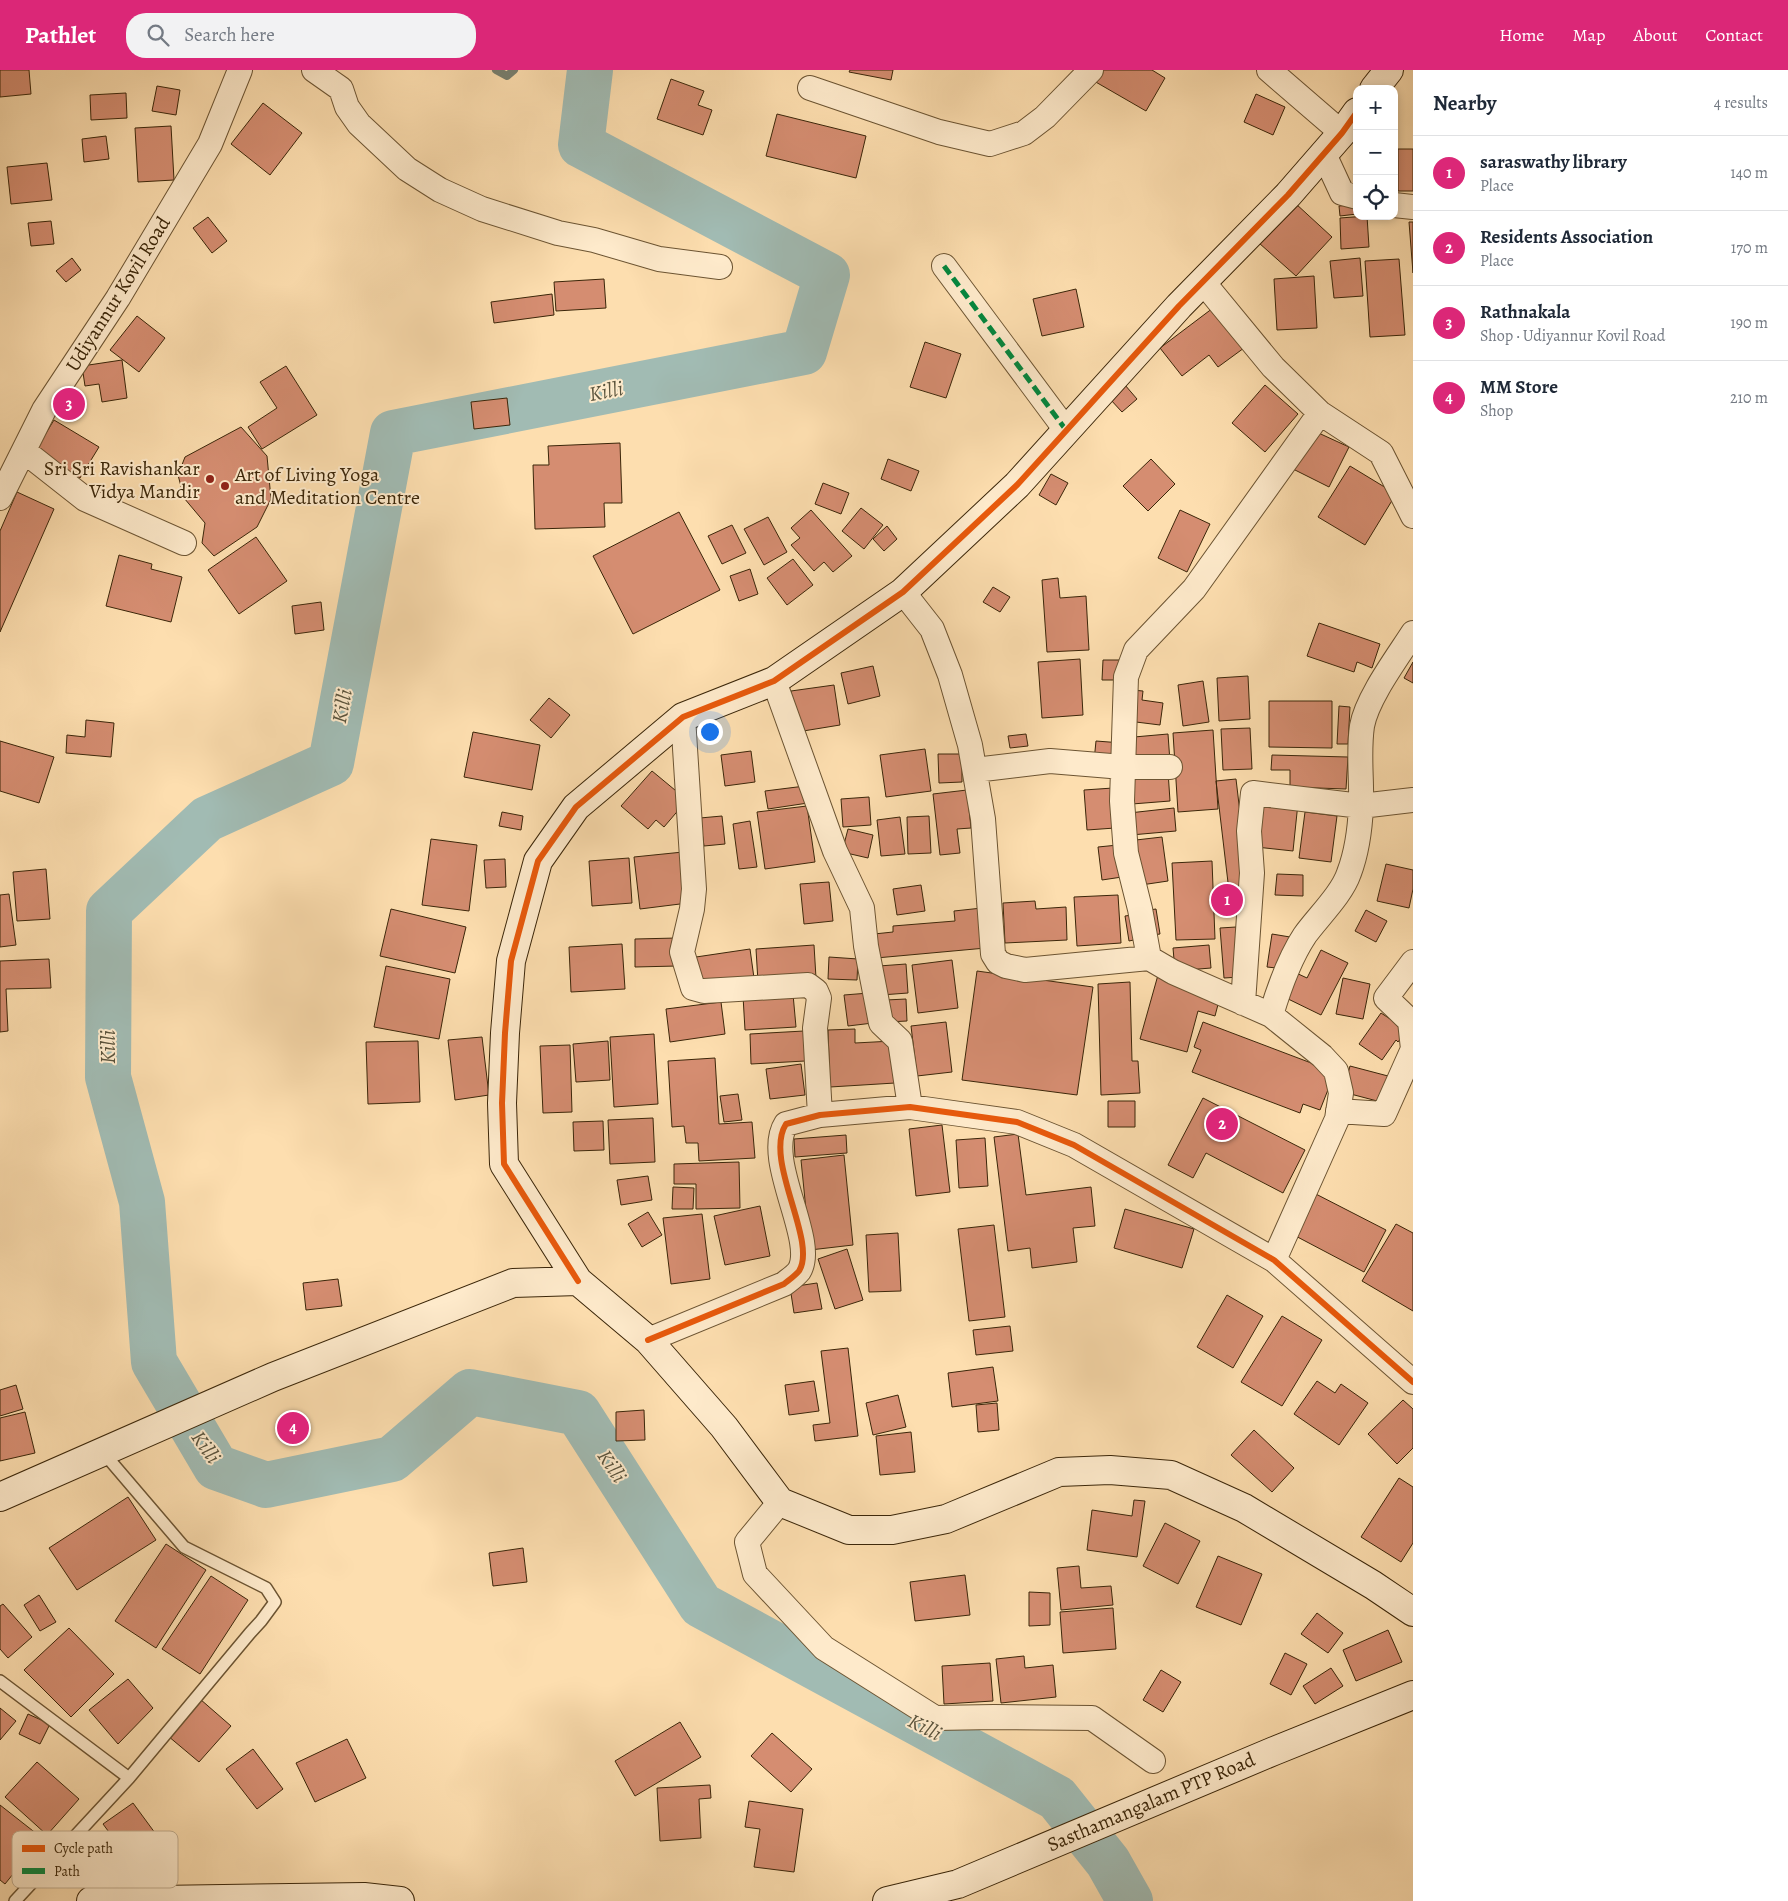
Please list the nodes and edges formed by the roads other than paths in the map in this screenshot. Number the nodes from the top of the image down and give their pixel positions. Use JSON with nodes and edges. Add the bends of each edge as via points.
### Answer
{"nodes":[{"id":1,"x":240,"y":70,"type":"edge"},
{"id":2,"x":314,"y":70,"type":"edge"},
{"id":3,"x":1091,"y":70,"type":"edge"},
{"id":4,"x":1269,"y":70,"type":"edge"},
{"id":5,"x":1389,"y":70,"type":"edge"},
{"id":6,"x":1377,"y":85,"type":"edge"},
{"id":7,"x":810,"y":88,"type":"dead end"},
{"id":8,"x":1350,"y":122,"type":"edge"},
{"id":9,"x":1324,"y":154,"type":"junction"},
{"id":10,"x":1353,"y":197,"type":"edge"},
{"id":11,"x":1398,"y":205,"type":"edge"},
{"id":12,"x":1413,"y":207,"type":"edge"},
{"id":13,"x":944,"y":266,"type":"dead end"},
{"id":14,"x":720,"y":267,"type":"dead end"},
{"id":15,"x":1203,"y":282,"type":"junction"},
{"id":16,"x":1320,"y":413,"type":"junction"},
{"id":17,"x":1066,"y":430,"type":"junction"},
{"id":18,"x":24,"y":451,"type":"junction"},
{"id":19,"x":0,"y":498,"type":"edge"},
{"id":20,"x":1413,"y":516,"type":"edge"},
{"id":21,"x":184,"y":543,"type":"dead end"},
{"id":22,"x":903,"y":592,"type":"junction"},
{"id":23,"x":1413,"y":633,"type":"edge"},
{"id":24,"x":774,"y":681,"type":"junction"},
{"id":25,"x":682,"y":717,"type":"junction"},
{"id":26,"x":1123,"y":767,"type":"junction"},
{"id":27,"x":1170,"y":767,"type":"dead end"},
{"id":28,"x":975,"y":770,"type":"junction"},
{"id":29,"x":1413,"y":800,"type":"edge"},
{"id":30,"x":1361,"y":806,"type":"junction"},
{"id":31,"x":1149,"y":958,"type":"junction"},
{"id":32,"x":1413,"y":962,"type":"edge"},
{"id":33,"x":1243,"y":1003,"type":"junction"},
{"id":34,"x":1271,"y":1015,"type":"junction"},
{"id":35,"x":910,"y":1107,"type":"junction"},
{"id":36,"x":1338,"y":1111,"type":"junction"},
{"id":37,"x":820,"y":1114,"type":"junction"},
{"id":38,"x":1274,"y":1260,"type":"junction"},
{"id":39,"x":578,"y":1281,"type":"junction"},
{"id":40,"x":648,"y":1340,"type":"junction"},
{"id":41,"x":1413,"y":1382,"type":"edge"},
{"id":42,"x":108,"y":1448,"type":"junction"},
{"id":43,"x":0,"y":1497,"type":"edge"},
{"id":44,"x":780,"y":1502,"type":"junction"},
{"id":45,"x":1413,"y":1613,"type":"edge"},
{"id":46,"x":0,"y":1681,"type":"edge"},
{"id":47,"x":1413,"y":1696,"type":"edge"},
{"id":48,"x":1153,"y":1761,"type":"dead end"},
{"id":49,"x":129,"y":1778,"type":"junction"},
{"id":50,"x":80,"y":1831,"type":"edge"},
{"id":51,"x":27,"y":1888,"type":"edge"},
{"id":52,"x":362,"y":1899,"type":"edge"},
{"id":53,"x":15,"y":1901,"type":"edge"},
{"id":54,"x":91,"y":1901,"type":"edge"},
{"id":55,"x":392,"y":1901,"type":"edge"},
{"id":56,"x":400,"y":1901,"type":"edge"},
{"id":57,"x":887,"y":1901,"type":"edge"}],
"edges":[{"from":1,"to":18,"type":"street","name":"Udiyannur Kovil Road","via":[[210,144],[118,298],[44,410]]},
{"from":2,"to":14,"type":"street","via":[[341,89],[359,124],[407,169],[440,190],[482,209],[558,233],[659,258]]},
{"from":3,"to":7,"type":"street","via":[[1045,117],[1024,133],[990,144],[939,132]]},
{"from":4,"to":8,"type":"street"},
{"from":5,"to":6,"type":"main road"},
{"from":8,"to":9,"type":"main road"},
{"from":9,"to":10,"type":"street","via":[[1342,193]]},
{"from":9,"to":15,"type":"main road"},
{"from":11,"to":12,"type":"street"},
{"from":13,"to":17,"type":"street"},
{"from":15,"to":16,"type":"street","via":[[1273,367]]},
{"from":15,"to":17,"type":"main road"},
{"from":16,"to":20,"type":"street","via":[[1381,453]]},
{"from":16,"to":26,"type":"street","via":[[1194,589],[1136,650],[1126,676]]},
{"from":17,"to":22,"type":"main road","via":[[1018,485]]},
{"from":18,"to":19,"type":"street","name":"Udiyannur Kovil Road"},
{"from":18,"to":21,"type":"street","via":[[85,499]]},
{"from":22,"to":24,"type":"main road"},
{"from":22,"to":28,"type":"street","via":[[932,629],[950,675]]},
{"from":23,"to":30,"type":"street","via":[[1372,701],[1363,724]]},
{"from":24,"to":25,"type":"main road"},
{"from":24,"to":35,"type":"street","via":[[835,851],[862,908],[881,1023],[900,1041]]},
{"from":25,"to":37,"type":"street","via":[[694,889],[682,952],[693,988],[704,991],[808,985],[816,991],[819,998],[815,1028]]},
{"from":25,"to":39,"type":"main road","via":[[576,808],[538,861],[512,961],[502,1103],[504,1164]]},
{"from":26,"to":27,"type":"street"},
{"from":26,"to":28,"type":"street","via":[[1050,761]]},
{"from":26,"to":31,"type":"street","via":[[1126,853]]},
{"from":28,"to":31,"type":"street","via":[[983,819],[990,938],[992,954],[998,962],[1025,970]]},
{"from":29,"to":30,"type":"street"},
{"from":30,"to":33,"type":"street","via":[[1252,793],[1249,832],[1252,873]]},
{"from":30,"to":34,"type":"street","via":[[1357,848],[1348,875],[1305,936],[1280,984]]},
{"from":31,"to":33,"type":"street"},
{"from":32,"to":36,"type":"street","via":[[1386,998],[1410,1021],[1413,1049],[1384,1114]]},
{"from":33,"to":34,"type":"street"},
{"from":34,"to":36,"type":"street","via":[[1336,1071],[1340,1093]]},
{"from":35,"to":37,"type":"street"},
{"from":35,"to":38,"type":"street","via":[[1017,1122],[1074,1145]]},
{"from":36,"to":38,"type":"street"},
{"from":37,"to":40,"type":"street","via":[[786,1124],[780,1133],[782,1165],[804,1250],[799,1271],[784,1284]]},
{"from":38,"to":41,"type":"street"},
{"from":39,"to":40,"type":"main road"},
{"from":39,"to":42,"type":"main road","via":[[513,1283],[273,1377]]},
{"from":40,"to":44,"type":"main road","via":[[724,1427]]},
{"from":42,"to":43,"type":"main road"},
{"from":42,"to":49,"type":"lane","via":[[184,1548],[266,1588],[275,1602]]},
{"from":44,"to":45,"type":"main road","via":[[849,1530],[892,1530],[946,1519],[1059,1472],[1110,1470],[1171,1475],[1244,1508]]},
{"from":44,"to":48,"type":"street","via":[[747,1542],[754,1574],[824,1648],[935,1718],[1092,1718]]},
{"from":46,"to":49,"type":"lane"},
{"from":47,"to":57,"type":"main road","name":"Sasthamangalam PTP Road","via":[[958,1884]]},
{"from":49,"to":50,"type":"lane"},
{"from":51,"to":53,"type":"lane"},
{"from":52,"to":54,"type":"main road"},
{"from":52,"to":55,"type":"main road"},
{"from":55,"to":56,"type":"main road"}]}
